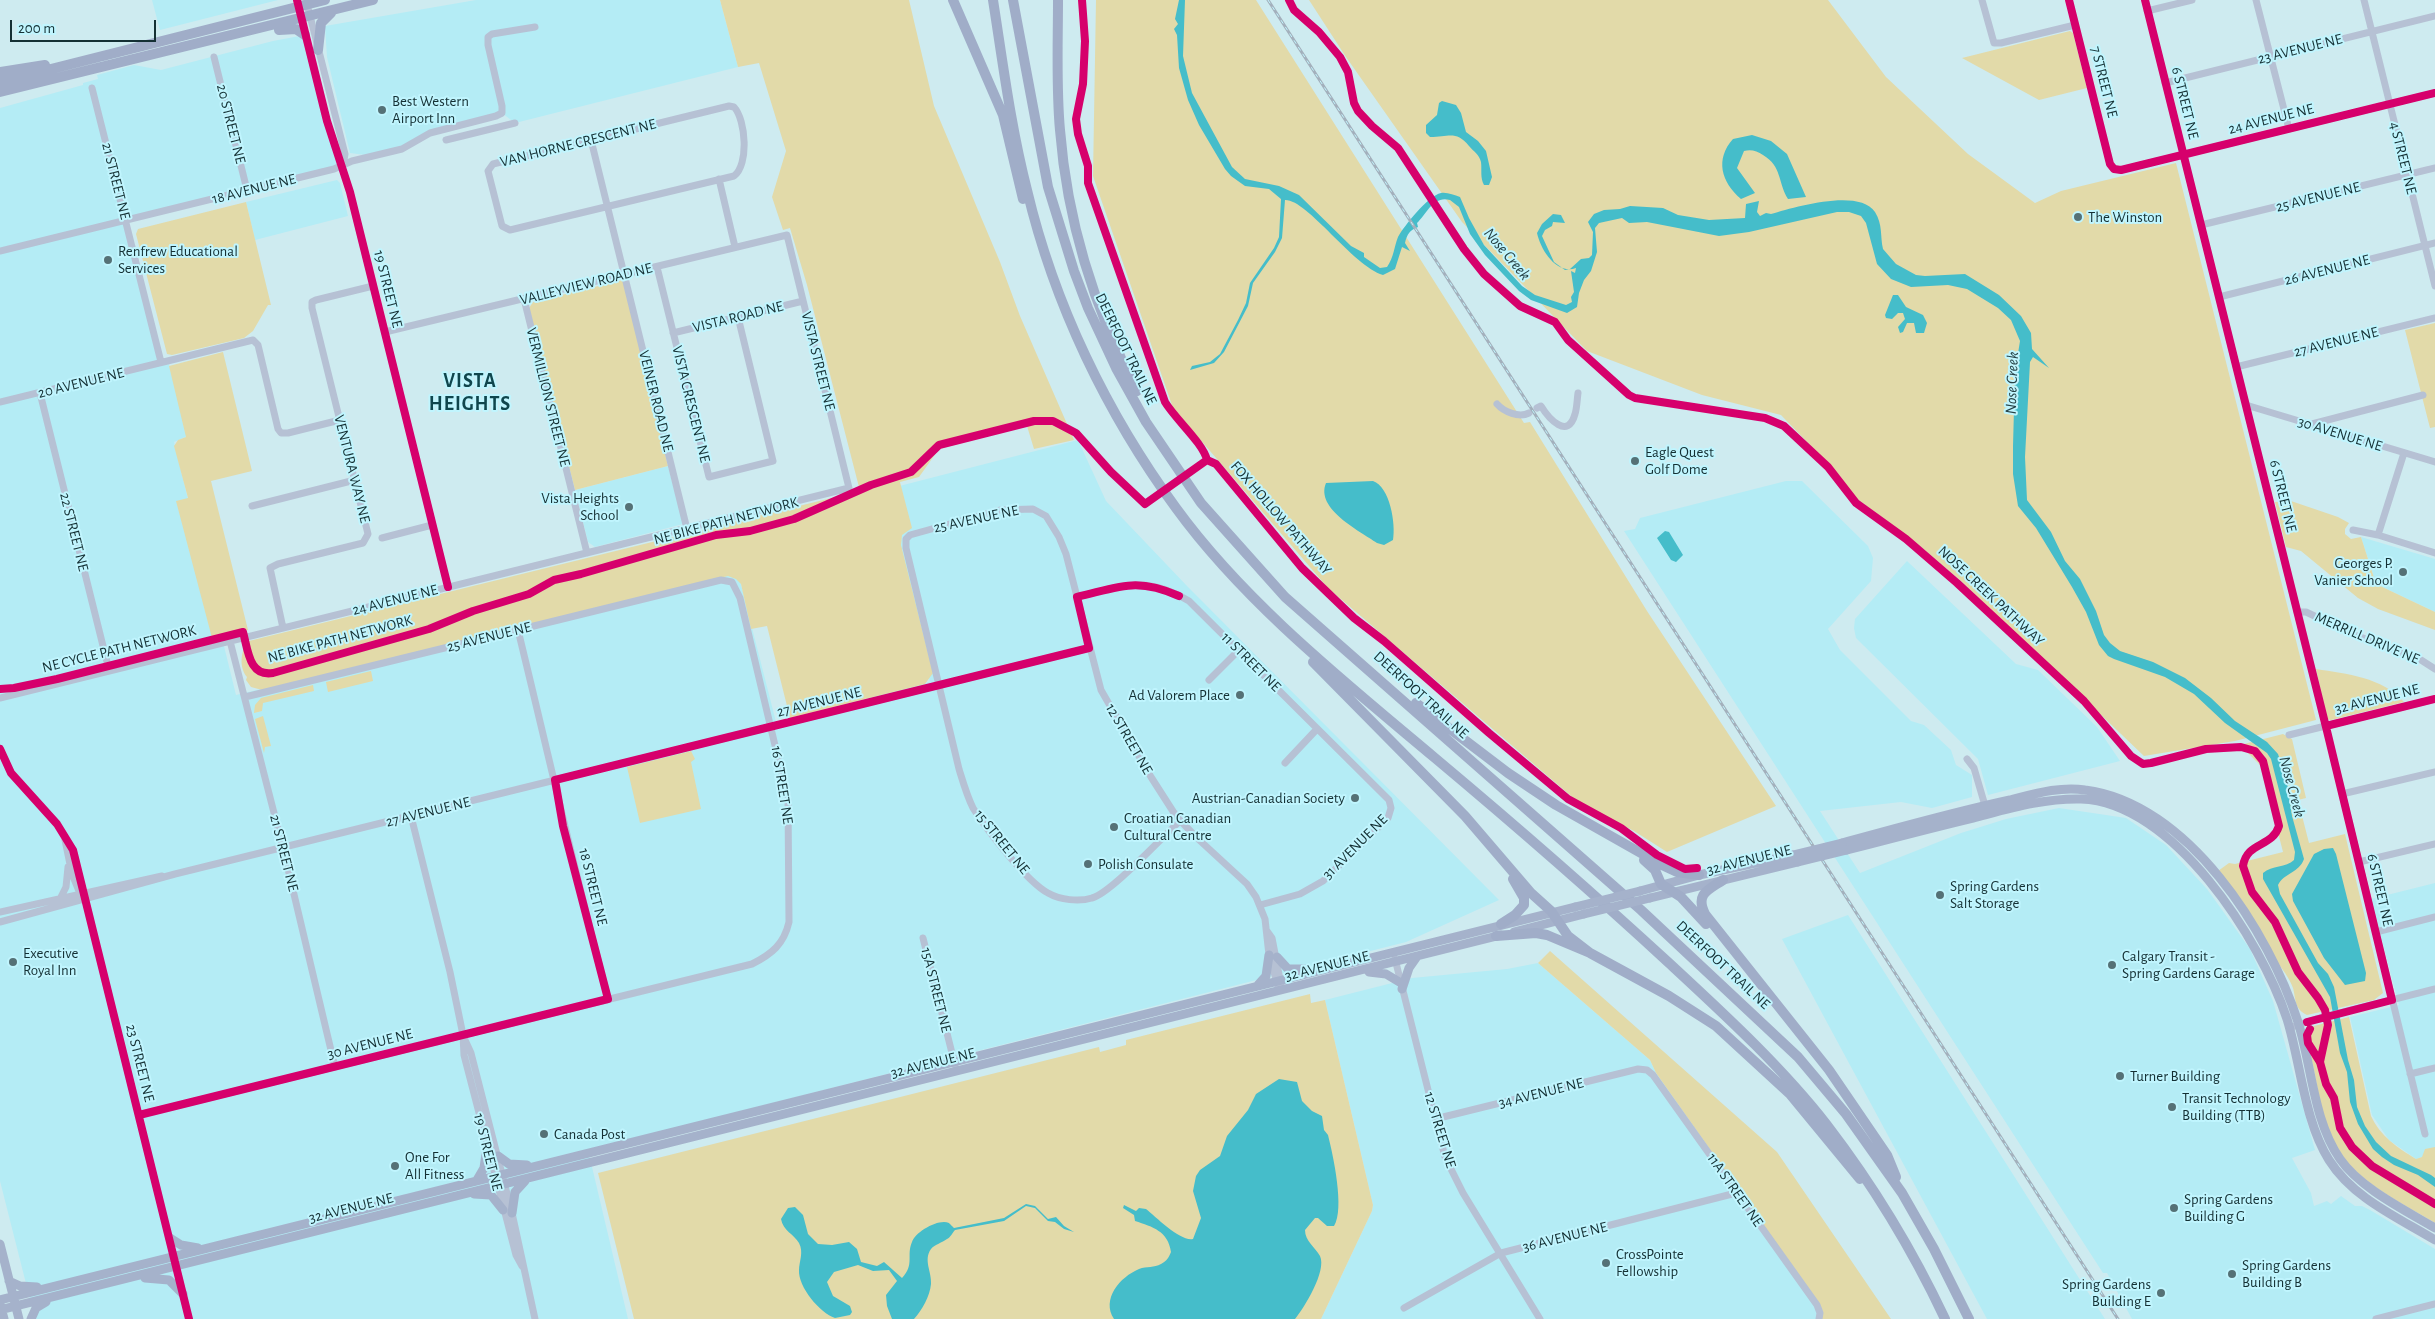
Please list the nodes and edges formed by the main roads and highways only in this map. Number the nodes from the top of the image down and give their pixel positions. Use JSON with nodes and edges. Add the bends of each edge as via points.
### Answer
{"nodes":[{"id":1,"x":288,"y":0,"type":"edge"},
{"id":2,"x":325,"y":0,"type":"edge"},
{"id":3,"x":373,"y":0,"type":"edge"},
{"id":4,"x":953,"y":0,"type":"edge"},
{"id":5,"x":992,"y":0,"type":"edge"},
{"id":6,"x":1013,"y":0,"type":"edge"},
{"id":7,"x":1058,"y":0,"type":"edge"},
{"id":8,"x":302,"y":3,"type":"edge"},
{"id":9,"x":336,"y":10,"type":"junction"},
{"id":10,"x":279,"y":11,"type":"junction"},
{"id":11,"x":305,"y":35,"type":"road end"},
{"id":12,"x":214,"y":40,"type":"junction"},
{"id":13,"x":318,"y":50,"type":"road end"},
{"id":14,"x":83,"y":61,"type":"junction"},
{"id":15,"x":0,"y":72,"type":"edge"},
{"id":16,"x":46,"y":81,"type":"junction"},
{"id":17,"x":0,"y":82,"type":"edge"},
{"id":18,"x":0,"y":92,"type":"edge"},
{"id":19,"x":0,"y":98,"type":"edge"},
{"id":20,"x":1144,"y":461,"type":"junction"},
{"id":21,"x":1173,"y":461,"type":"junction"},
{"id":22,"x":1242,"y":586,"type":"junction"},
{"id":23,"x":1392,"y":690,"type":"junction"},
{"id":24,"x":1986,"y":810,"type":"junction"},
{"id":25,"x":1480,"y":834,"type":"junction"},
{"id":26,"x":1628,"y":846,"type":"junction"},
{"id":27,"x":1796,"y":858,"type":"junction"},
{"id":28,"x":1699,"y":875,"type":"junction"},
{"id":29,"x":1724,"y":880,"type":"junction"},
{"id":30,"x":1661,"y":884,"type":"junction"},
{"id":31,"x":1675,"y":893,"type":"junction"},
{"id":32,"x":1551,"y":911,"type":"junction"},
{"id":33,"x":1557,"y":921,"type":"junction"},
{"id":34,"x":1501,"y":924,"type":"junction"},
{"id":35,"x":1496,"y":936,"type":"junction"},
{"id":36,"x":1590,"y":953,"type":"junction"},
{"id":37,"x":1416,"y":958,"type":"junction"},
{"id":38,"x":1330,"y":967,"type":"junction"},
{"id":39,"x":1359,"y":972,"type":"junction"},
{"id":40,"x":1258,"y":985,"type":"junction"},
{"id":41,"x":1763,"y":985,"type":"junction"},
{"id":42,"x":487,"y":1147,"type":"road end"},
{"id":43,"x":498,"y":1156,"type":"road end"},
{"id":44,"x":535,"y":1166,"type":"junction"},
{"id":45,"x":529,"y":1177,"type":"junction"},
{"id":46,"x":477,"y":1180,"type":"junction"},
{"id":47,"x":500,"y":1180,"type":"junction"},
{"id":48,"x":1902,"y":1193,"type":"junction"},
{"id":49,"x":464,"y":1194,"type":"junction"},
{"id":50,"x":1881,"y":1202,"type":"junction"},
{"id":51,"x":2435,"y":1228,"type":"edge"},
{"id":52,"x":170,"y":1238,"type":"road end"},
{"id":53,"x":2435,"y":1240,"type":"edge"},
{"id":54,"x":0,"y":1244,"type":"edge"},
{"id":55,"x":206,"y":1248,"type":"junction"},
{"id":56,"x":9,"y":1280,"type":"junction"},
{"id":57,"x":115,"y":1281,"type":"junction"},
{"id":58,"x":58,"y":1285,"type":"junction"},
{"id":59,"x":183,"y":1294,"type":"road end"},
{"id":60,"x":62,"y":1295,"type":"junction"},
{"id":61,"x":14,"y":1296,"type":"junction"},
{"id":62,"x":0,"y":1300,"type":"edge"},
{"id":63,"x":16,"y":1306,"type":"junction"},
{"id":64,"x":0,"y":1308,"type":"edge"},
{"id":65,"x":4,"y":1319,"type":"edge"},
{"id":66,"x":19,"y":1319,"type":"edge"},
{"id":67,"x":31,"y":1319,"type":"edge"},
{"id":68,"x":1945,"y":1319,"type":"edge"},
{"id":69,"x":1969,"y":1319,"type":"edge"}],
"edges":[{"from":1,"to":10,"type":"highway"},
{"from":2,"to":8,"type":"highway"},
{"from":3,"to":9,"type":"highway"},
{"from":4,"to":20,"type":"highway","via":[[1003,115],[1016,180],[1070,337],[1127,443]]},
{"from":5,"to":20,"type":"highway","via":[[1020,160],[1052,273],[1085,355]]},
{"from":6,"to":21,"type":"highway","name":"DEERFOOT TRAIL NE","via":[[1048,187],[1071,262],[1116,368],[1146,422]]},
{"from":7,"to":21,"type":"highway","via":[[1060,130],[1068,196],[1078,239],[1108,328]]},
{"from":8,"to":10,"type":"highway"},
{"from":9,"to":12,"type":"highway"},
{"from":9,"to":13,"type":"highway","via":[[322,20]]},
{"from":10,"to":14,"type":"highway"},
{"from":11,"to":12,"type":"highway","via":[[291,28],[225,42]]},
{"from":12,"to":16,"type":"highway"},
{"from":14,"to":15,"type":"highway"},
{"from":14,"to":17,"type":"highway"},
{"from":16,"to":18,"type":"highway"},
{"from":16,"to":19,"type":"highway"},
{"from":20,"to":22,"type":"highway","via":[[1177,510]]},
{"from":21,"to":23,"type":"highway","name":"DEERFOOT TRAIL NE","via":[[1201,503],[1285,597]]},
{"from":22,"to":25,"type":"highway"},
{"from":22,"to":50,"type":"highway","via":[[1326,665],[1489,803],[1724,1014],[1785,1075],[1825,1122]]},
{"from":23,"to":26,"type":"highway","via":[[1409,698],[1556,806]]},
{"from":23,"to":48,"type":"highway","name":"DEERFOOT TRAIL NE","via":[[1641,910],[1798,1057],[1846,1114]]},
{"from":24,"to":27,"type":"main road","name":"32 AVENUE NE","bridge":true},
{"from":24,"to":51,"type":"main road","name":"32 AVENUE NE","via":[[2043,792],[2085,789],[2125,800],[2152,814],[2196,852],[2235,899],[2265,944],[2299,1024],[2326,1132],[2340,1160],[2360,1180]]},
{"from":24,"to":53,"type":"main road","name":"32 AVENUE NE","via":[[2083,799],[2120,808],[2147,823],[2186,857],[2228,905],[2271,979],[2289,1028],[2314,1123],[2330,1161],[2353,1189]]},
{"from":25,"to":32,"type":"highway","via":[[1531,893]]},
{"from":25,"to":34,"type":"highway","via":[[1524,898],[1520,910]]},
{"from":26,"to":28,"type":"highway","via":[[1677,872]]},
{"from":26,"to":30,"type":"highway","via":[[1655,870]]},
{"from":27,"to":28,"type":"main road","name":"32 AVENUE NE"},
{"from":27,"to":29,"type":"main road","name":"32 AVENUE NE"},
{"from":28,"to":30,"type":"main road","name":"32 AVENUE NE"},
{"from":29,"to":31,"type":"main road","name":"32 AVENUE NE"},
{"from":29,"to":41,"type":"highway","via":[[1704,893],[1702,908]]},
{"from":30,"to":31,"type":"highway"},
{"from":30,"to":32,"type":"main road","name":"32 AVENUE NE","bridge":true},
{"from":31,"to":33,"type":"main road","name":"32 AVENUE NE","bridge":true},
{"from":31,"to":41,"type":"highway"},
{"from":32,"to":33,"type":"highway"},
{"from":32,"to":34,"type":"main road","name":"32 AVENUE NE"},
{"from":33,"to":35,"type":"main road","name":"32 AVENUE NE"},
{"from":33,"to":36,"type":"highway","via":[[1568,936]]},
{"from":34,"to":38,"type":"main road","name":"32 AVENUE NE"},
{"from":35,"to":36,"type":"highway","via":[[1536,933]]},
{"from":35,"to":37,"type":"main road","name":"32 AVENUE NE"},
{"from":36,"to":50,"type":"highway","via":[[1716,1026],[1790,1094]]},
{"from":37,"to":39,"type":"main road","name":"32 AVENUE NE"},
{"from":37,"to":39,"type":"main road","via":[[1401,986],[1386,974]]},
{"from":38,"to":40,"type":"main road","name":"32 AVENUE NE"},
{"from":38,"to":40,"type":"main road","via":[[1292,970],[1273,956],[1266,976]]},
{"from":39,"to":45,"type":"main road","name":"32 AVENUE NE"},
{"from":40,"to":44,"type":"main road","name":"32 AVENUE NE"},
{"from":41,"to":48,"type":"highway","via":[[1829,1070],[1887,1156]]},
{"from":42,"to":46,"type":"main road","via":[[484,1168]]},
{"from":43,"to":44,"type":"main road","via":[[509,1164]]},
{"from":44,"to":47,"type":"main road","name":"32 AVENUE NE"},
{"from":45,"to":47,"type":"main road","name":"32 AVENUE NE"},
{"from":45,"to":49,"type":"main road","via":[[517,1186],[508,1212],[491,1195]]},
{"from":46,"to":47,"type":"main road","name":"32 AVENUE NE"},
{"from":46,"to":55,"type":"main road","name":"32 AVENUE NE"},
{"from":47,"to":49,"type":"main road","name":"32 AVENUE NE"},
{"from":48,"to":69,"type":"highway","name":"DEERFOOT TRAIL NE"},
{"from":49,"to":57,"type":"main road","name":"32 AVENUE NE"},
{"from":50,"to":68,"type":"highway"},
{"from":52,"to":55,"type":"main road","via":[[186,1246]]},
{"from":54,"to":56,"type":"main road"},
{"from":55,"to":58,"type":"main road","name":"32 AVENUE NE"},
{"from":56,"to":58,"type":"main road","via":[[27,1287]]},
{"from":56,"to":61,"type":"main road"},
{"from":57,"to":59,"type":"main road","via":[[163,1278],[174,1283]]},
{"from":57,"to":60,"type":"main road","name":"32 AVENUE NE"},
{"from":58,"to":61,"type":"main road","name":"32 AVENUE NE"},
{"from":60,"to":63,"type":"main road","name":"32 AVENUE NE"},
{"from":60,"to":67,"type":"main road","via":[[39,1305]]},
{"from":61,"to":62,"type":"main road","name":"32 AVENUE NE"},
{"from":61,"to":63,"type":"main road"},
{"from":63,"to":64,"type":"main road","name":"32 AVENUE NE"},
{"from":63,"to":66,"type":"main road"},
{"from":64,"to":65,"type":"main road"}]}
